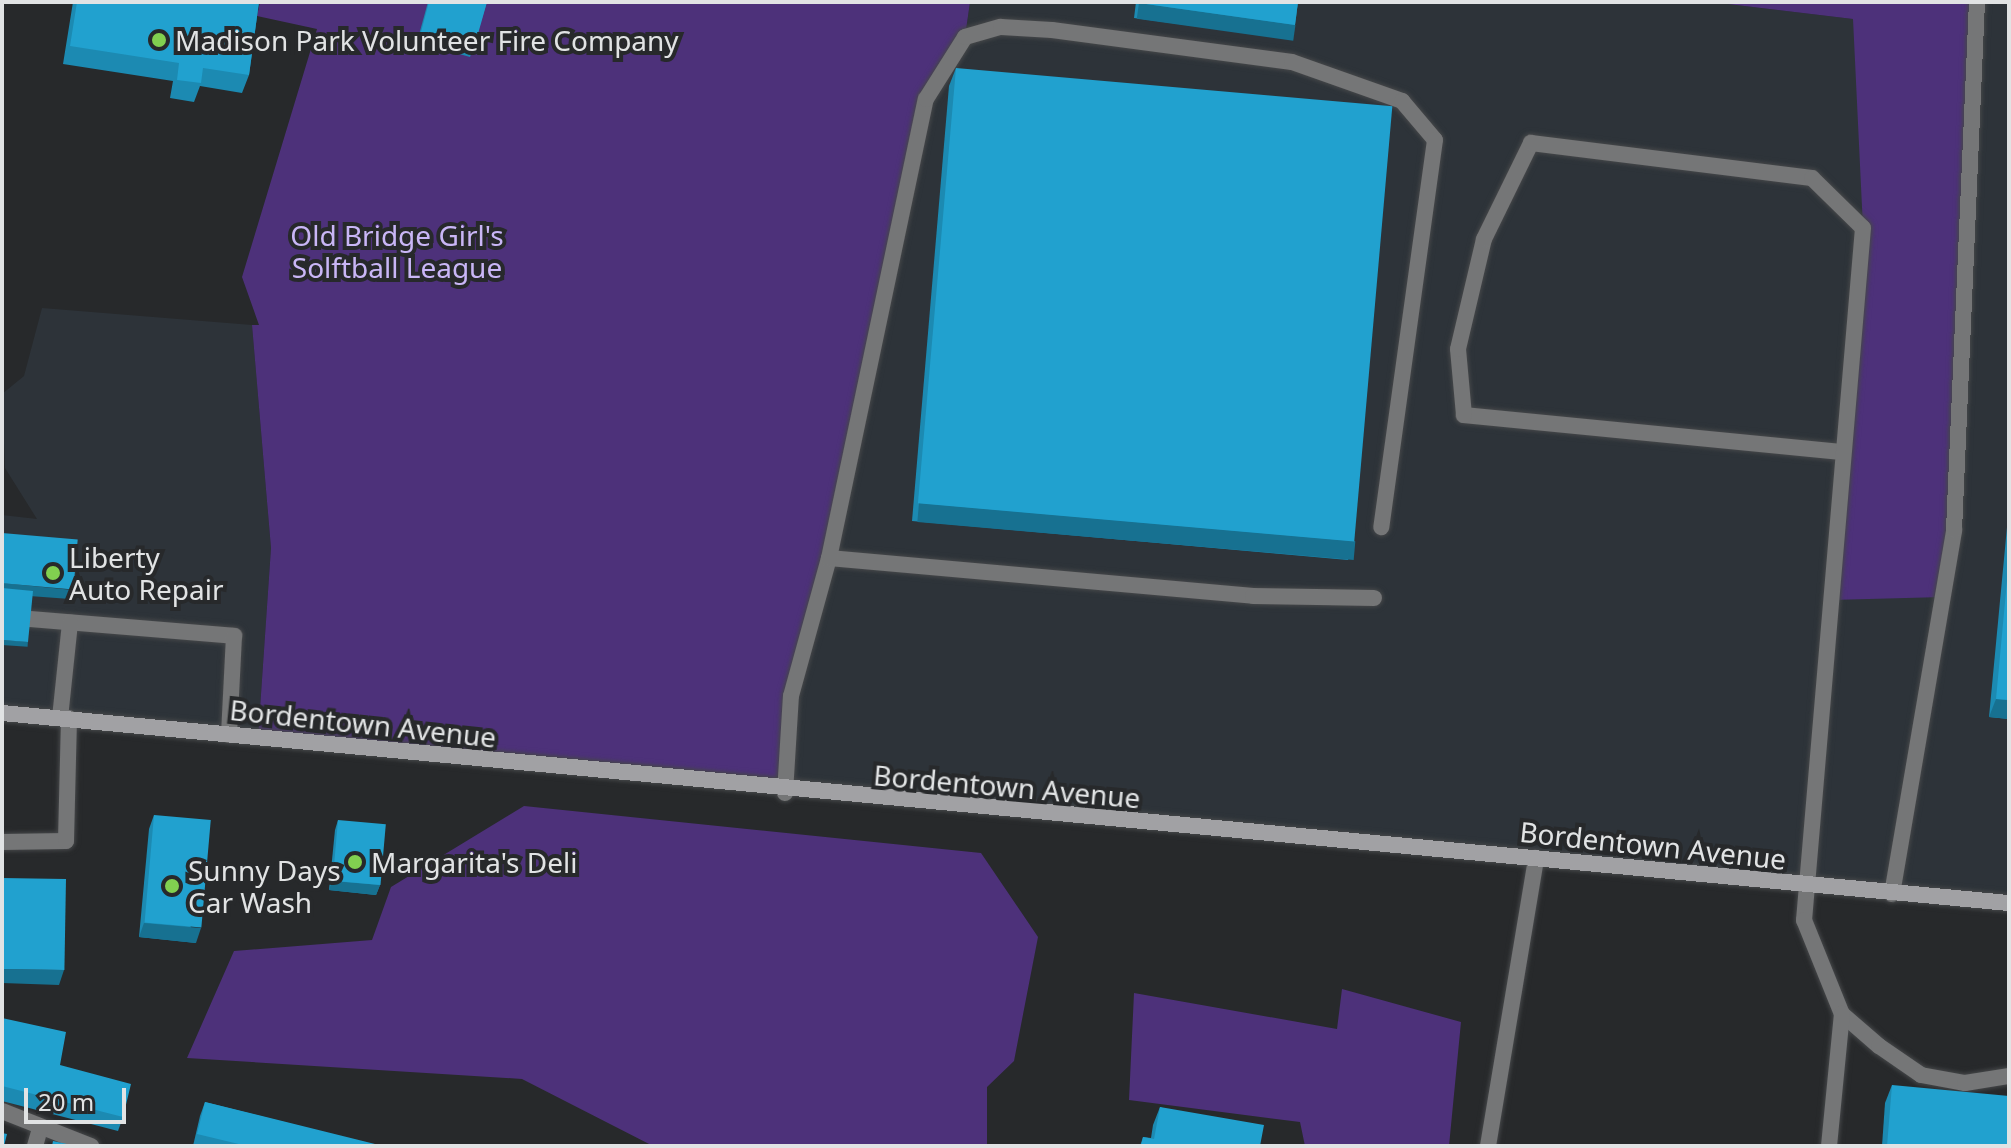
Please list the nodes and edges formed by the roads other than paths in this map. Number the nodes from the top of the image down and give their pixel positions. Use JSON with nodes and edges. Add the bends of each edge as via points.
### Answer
{"nodes":[{"id":1,"x":1977,"y":2,"type":"edge"},
{"id":2,"x":1841,"y":452,"type":"junction"},
{"id":3,"x":1381,"y":527,"type":"dead end"},
{"id":4,"x":829,"y":558,"type":"junction"},
{"id":5,"x":1374,"y":598,"type":"dead end"},
{"id":6,"x":29,"y":619,"type":"edge"},
{"id":7,"x":70,"y":623,"type":"junction"},
{"id":8,"x":2,"y":713,"type":"edge"},
{"id":9,"x":64,"y":718,"type":"junction"},
{"id":10,"x":229,"y":735,"type":"junction"},
{"id":11,"x":785,"y":793,"type":"junction"},
{"id":12,"x":2,"y":842,"type":"edge"},
{"id":13,"x":1536,"y":858,"type":"junction"},
{"id":14,"x":1810,"y":888,"type":"junction"},
{"id":15,"x":1892,"y":894,"type":"junction"},
{"id":16,"x":2009,"y":903,"type":"edge"},
{"id":17,"x":1842,"y":1014,"type":"junction"},
{"id":18,"x":2009,"y":1076,"type":"edge"},
{"id":19,"x":2,"y":1111,"type":"edge"},
{"id":20,"x":40,"y":1129,"type":"junction"},
{"id":21,"x":35,"y":1146,"type":"edge"},
{"id":22,"x":91,"y":1146,"type":"edge"},
{"id":23,"x":1488,"y":1146,"type":"edge"},
{"id":24,"x":1829,"y":1146,"type":"edge"}],
"edges":[{"from":1,"to":15,"type":"lane","via":[[1954,530]]},
{"from":2,"to":2,"type":"lane","via":[[1863,228],[1812,178],[1531,143],[1484,239],[1458,349],[1464,415]]},
{"from":2,"to":14,"type":"lane"},
{"from":3,"to":4,"type":"lane","via":[[1435,140],[1402,101],[1292,62],[1001,27],[965,37],[926,99]]},
{"from":4,"to":5,"type":"lane","via":[[1253,596]]},
{"from":4,"to":11,"type":"lane","via":[[791,696]]},
{"from":6,"to":7,"type":"lane"},
{"from":7,"to":9,"type":"lane"},
{"from":7,"to":10,"type":"lane","via":[[234,636]]},
{"from":8,"to":9,"type":"street","name":"Bordentown Avenue"},
{"from":9,"to":10,"type":"street","name":"Bordentown Avenue"},
{"from":9,"to":12,"type":"lane","via":[[66,841]]},
{"from":10,"to":11,"type":"street","name":"Bordentown Avenue"},
{"from":11,"to":13,"type":"street","name":"Bordentown Avenue"},
{"from":13,"to":14,"type":"street","name":"Bordentown Avenue"},
{"from":13,"to":23,"type":"lane"},
{"from":14,"to":15,"type":"street","name":"Bordentown Avenue"},
{"from":14,"to":17,"type":"lane","via":[[1804,920]]},
{"from":15,"to":16,"type":"street","name":"Bordentown Avenue"},
{"from":17,"to":18,"type":"lane","via":[[1921,1075],[1965,1083]]},
{"from":17,"to":24,"type":"lane"},
{"from":19,"to":20,"type":"lane"},
{"from":20,"to":21,"type":"lane"},
{"from":20,"to":22,"type":"lane"}]}
